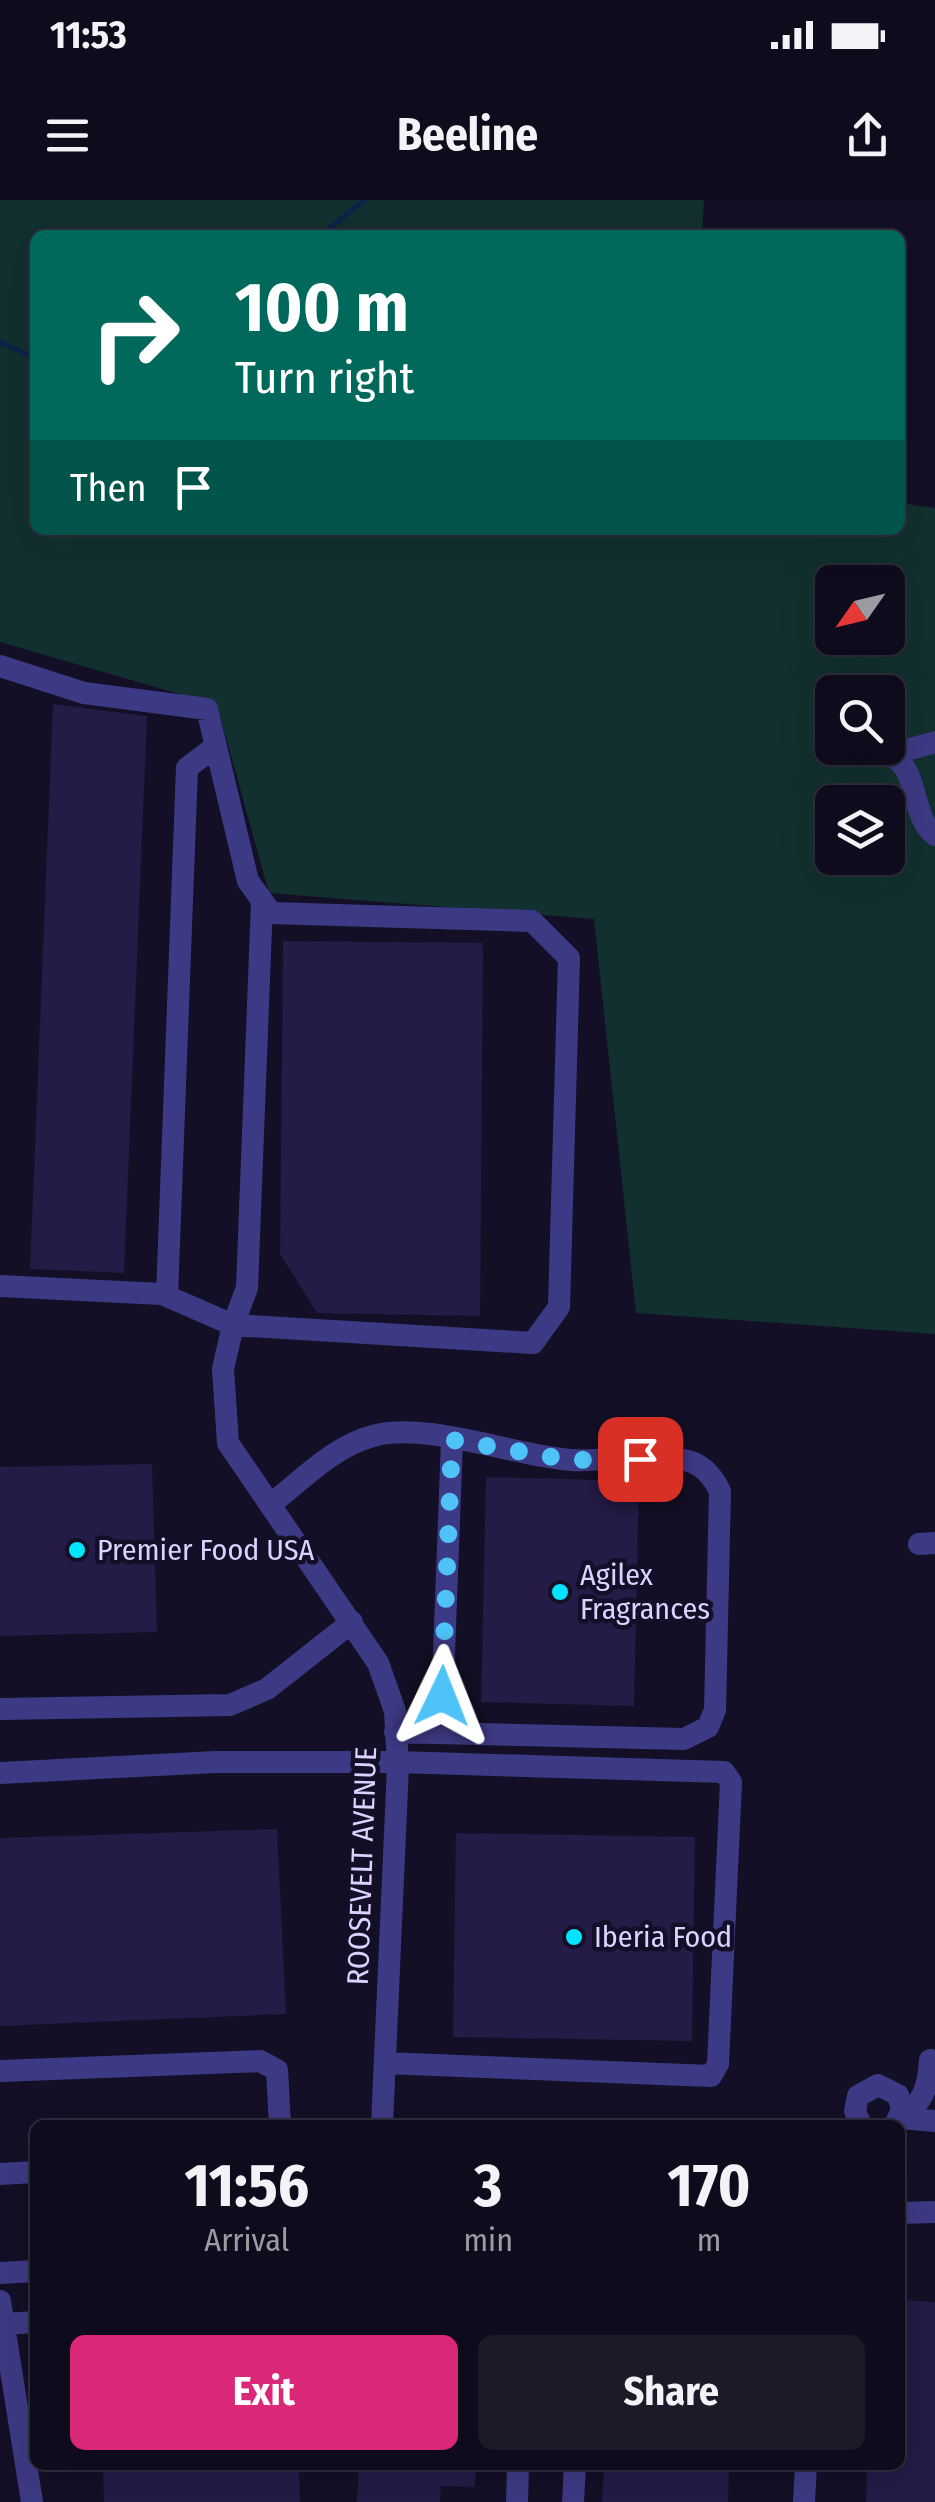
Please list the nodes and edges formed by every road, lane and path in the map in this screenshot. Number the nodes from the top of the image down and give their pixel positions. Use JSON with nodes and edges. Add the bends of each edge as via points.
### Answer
{"nodes":[{"id":1,"x":0,"y":666,"type":"edge"},
{"id":2,"x":0,"y":680,"type":"edge"},
{"id":3,"x":935,"y":742,"type":"edge"},
{"id":4,"x":216,"y":746,"type":"junction"},
{"id":5,"x":905,"y":750,"type":"edge"},
{"id":6,"x":900,"y":765,"type":"edge"},
{"id":7,"x":935,"y":834,"type":"edge"},
{"id":8,"x":262,"y":902,"type":"junction"},
{"id":9,"x":0,"y":1286,"type":"edge"},
{"id":10,"x":167,"y":1296,"type":"junction"},
{"id":11,"x":233,"y":1325,"type":"junction"},
{"id":12,"x":452,"y":1440,"type":"junction"},
{"id":13,"x":271,"y":1504,"type":"junction"},
{"id":14,"x":352,"y":1622,"type":"junction"},
{"id":15,"x":0,"y":1709,"type":"edge"},
{"id":16,"x":396,"y":1732,"type":"junction"},
{"id":17,"x":441,"y":1733,"type":"junction"},
{"id":18,"x":398,"y":1762,"type":"junction"},
{"id":19,"x":0,"y":1772,"type":"edge"},
{"id":20,"x":930,"y":2060,"type":"dead end"},
{"id":21,"x":385,"y":2063,"type":"junction"},
{"id":22,"x":0,"y":2072,"type":"edge"},
{"id":23,"x":280,"y":2120,"type":"edge"},
{"id":24,"x":382,"y":2120,"type":"edge"},
{"id":25,"x":860,"y":2120,"type":"edge"},
{"id":26,"x":898,"y":2120,"type":"edge"},
{"id":27,"x":900,"y":2120,"type":"edge"},
{"id":28,"x":935,"y":2121,"type":"edge"},
{"id":29,"x":905,"y":2122,"type":"edge"},
{"id":30,"x":30,"y":2172,"type":"edge"},
{"id":31,"x":0,"y":2174,"type":"edge"},
{"id":32,"x":935,"y":2212,"type":"edge"},
{"id":33,"x":905,"y":2213,"type":"edge"},
{"id":34,"x":30,"y":2271,"type":"edge"},
{"id":35,"x":0,"y":2273,"type":"edge"},
{"id":36,"x":2,"y":2312,"type":"edge"},
{"id":37,"x":30,"y":2320,"type":"edge"},
{"id":38,"x":518,"y":2470,"type":"edge"},
{"id":39,"x":575,"y":2470,"type":"edge"},
{"id":40,"x":806,"y":2470,"type":"edge"},
{"id":41,"x":32,"y":2502,"type":"edge"},
{"id":42,"x":517,"y":2502,"type":"edge"},
{"id":43,"x":573,"y":2502,"type":"edge"},
{"id":44,"x":804,"y":2502,"type":"edge"}],
"edges":[{"from":1,"to":2,"type":"street"},
{"from":1,"to":4,"type":"street","via":[[84,692],[207,709]]},
{"from":3,"to":5,"type":"street"},
{"from":4,"to":8,"type":"street","via":[[248,881]]},
{"from":4,"to":10,"type":"street","via":[[187,768]]},
{"from":6,"to":7,"type":"street","via":[[910,774],[925,826]]},
{"from":8,"to":11,"type":"street","name":"ROOSEVELT AVENUE","via":[[246,1288]]},
{"from":8,"to":11,"type":"street","via":[[271,913],[532,921],[570,958],[559,1307],[533,1343]]},
{"from":9,"to":10,"type":"street"},
{"from":10,"to":11,"type":"street"},
{"from":11,"to":13,"type":"street","name":"ROOSEVELT AVENUE","via":[[223,1369],[228,1443]]},
{"from":12,"to":13,"type":"street","via":[[406,1432],[374,1435],[347,1446]]},
{"from":12,"to":17,"type":"street"},
{"from":12,"to":17,"type":"street","via":[[570,1460],[675,1459],[710,1474],[720,1491],[715,1710],[708,1727],[684,1739]]},
{"from":13,"to":14,"type":"street","name":"ROOSEVELT AVENUE"},
{"from":14,"to":15,"type":"street","via":[[267,1689],[230,1704]]},
{"from":14,"to":16,"type":"street","name":"ROOSEVELT AVENUE","via":[[378,1663]]},
{"from":16,"to":17,"type":"street"},
{"from":16,"to":18,"type":"street","name":"ROOSEVELT AVENUE"},
{"from":18,"to":19,"type":"street"},
{"from":18,"to":21,"type":"street","name":"ROOSEVELT AVENUE"},
{"from":18,"to":21,"type":"street","via":[[724,1772],[731,1782],[718,2064],[711,2076]]},
{"from":20,"to":27,"type":"street","via":[[928,2087]]},
{"from":21,"to":24,"type":"street","name":"ROOSEVELT AVENUE"},
{"from":22,"to":23,"type":"street","via":[[260,2061],[277,2070]]},
{"from":25,"to":26,"type":"street","via":[[855,2103],[863,2090],[878,2085],[898,2095]]},
{"from":28,"to":29,"type":"street"},
{"from":30,"to":31,"type":"street"},
{"from":32,"to":33,"type":"street"},
{"from":34,"to":35,"type":"street"},
{"from":36,"to":37,"type":"street"},
{"from":36,"to":41,"type":"street"},
{"from":38,"to":42,"type":"street"},
{"from":39,"to":43,"type":"street"},
{"from":40,"to":44,"type":"street"}]}
